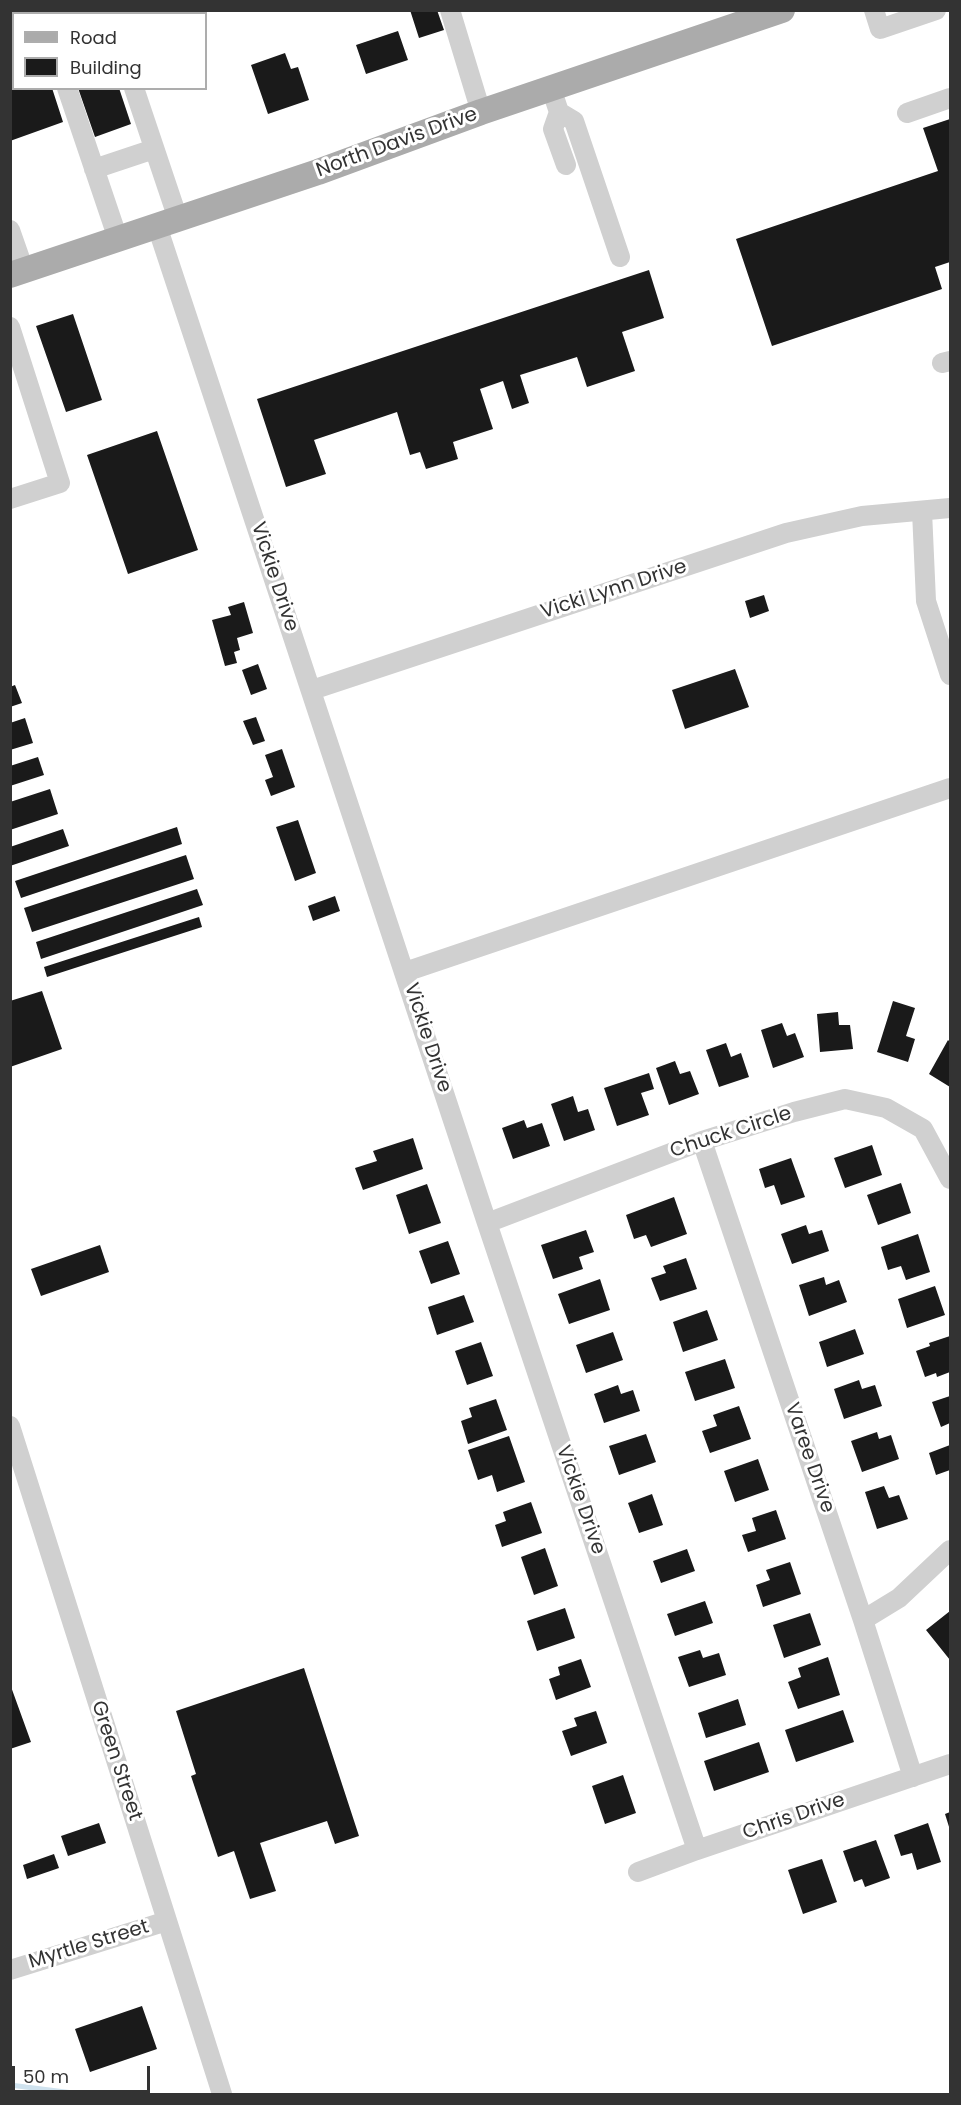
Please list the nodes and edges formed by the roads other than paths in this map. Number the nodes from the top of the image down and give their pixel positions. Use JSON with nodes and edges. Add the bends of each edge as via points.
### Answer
{"nodes":[{"id":1,"x":450,"y":10,"type":"edge"},
{"id":2,"x":782,"y":10,"type":"edge"},
{"id":3,"x":874,"y":10,"type":"edge"},
{"id":4,"x":936,"y":10,"type":"edge"},
{"id":5,"x":68,"y":90,"type":"edge"},
{"id":6,"x":75,"y":90,"type":"edge"},
{"id":7,"x":126,"y":90,"type":"edge"},
{"id":8,"x":135,"y":90,"type":"edge"},
{"id":9,"x":951,"y":98,"type":"edge"},
{"id":10,"x":555,"y":100,"type":"junction"},
{"id":11,"x":481,"y":112,"type":"junction"},
{"id":12,"x":907,"y":113,"type":"dead end"},
{"id":13,"x":153,"y":144,"type":"junction"},
{"id":14,"x":93,"y":165,"type":"junction"},
{"id":15,"x":566,"y":165,"type":"dead end"},
{"id":16,"x":168,"y":223,"type":"junction"},
{"id":17,"x":10,"y":230,"type":"edge"},
{"id":18,"x":118,"y":239,"type":"junction"},
{"id":19,"x":620,"y":256,"type":"dead end"},
{"id":20,"x":17,"y":272,"type":"edge"},
{"id":21,"x":11,"y":332,"type":"edge"},
{"id":22,"x":10,"y":499,"type":"edge"},
{"id":23,"x":951,"y":508,"type":"edge"},
{"id":24,"x":922,"y":511,"type":"junction"},
{"id":25,"x":945,"y":641,"type":"edge"},
{"id":26,"x":951,"y":675,"type":"edge"},
{"id":27,"x":312,"y":690,"type":"junction"},
{"id":28,"x":951,"y":788,"type":"edge"},
{"id":29,"x":405,"y":972,"type":"junction"},
{"id":30,"x":702,"y":1141,"type":"junction"},
{"id":31,"x":951,"y":1179,"type":"edge"},
{"id":32,"x":487,"y":1222,"type":"junction"},
{"id":33,"x":10,"y":1426,"type":"edge"},
{"id":34,"x":951,"y":1550,"type":"edge"},
{"id":35,"x":863,"y":1620,"type":"junction"},
{"id":36,"x":951,"y":1764,"type":"edge"},
{"id":37,"x":913,"y":1777,"type":"junction"},
{"id":38,"x":697,"y":1850,"type":"junction"},
{"id":39,"x":638,"y":1872,"type":"dead end"},
{"id":40,"x":167,"y":1921,"type":"junction"},
{"id":41,"x":10,"y":1970,"type":"edge"},
{"id":42,"x":222,"y":2094,"type":"edge"}],
"edges":[{"from":1,"to":11,"type":"street"},
{"from":2,"to":10,"type":"main road","name":"North Davis Drive"},
{"from":3,"to":4,"type":"street","via":[[880,29]]},
{"from":5,"to":14,"type":"street"},
{"from":6,"to":14,"type":"street","via":[[94,147]]},
{"from":7,"to":13,"type":"street","via":[[140,132]]},
{"from":8,"to":13,"type":"street","name":"Vickie Drive"},
{"from":9,"to":12,"type":"street"},
{"from":10,"to":11,"type":"main road","name":"North Davis Drive"},
{"from":10,"to":15,"type":"street","via":[[554,129]]},
{"from":10,"to":19,"type":"street","via":[[574,121]]},
{"from":11,"to":16,"type":"main road","name":"North Davis Drive"},
{"from":13,"to":14,"type":"street"},
{"from":13,"to":16,"type":"street","name":"Vickie Drive"},
{"from":14,"to":18,"type":"street"},
{"from":16,"to":18,"type":"main road","name":"North Davis Drive"},
{"from":16,"to":27,"type":"street","name":"Vickie Drive"},
{"from":17,"to":20,"type":"street"},
{"from":18,"to":20,"type":"main road","name":"North Davis Drive"},
{"from":21,"to":22,"type":"street","via":[[60,483]]},
{"from":23,"to":24,"type":"street","name":"Vicki Lynn Drive"},
{"from":24,"to":25,"type":"street","via":[[926,601]]},
{"from":24,"to":27,"type":"street","name":"Vicki Lynn Drive","via":[[862,516],[786,533]]},
{"from":25,"to":26,"type":"street"},
{"from":27,"to":29,"type":"street","name":"Vickie Drive"},
{"from":28,"to":29,"type":"street"},
{"from":29,"to":32,"type":"street","name":"Vickie Drive"},
{"from":30,"to":31,"type":"street","name":"Chuck Circle","via":[[845,1099],[886,1108],[923,1129]]},
{"from":30,"to":32,"type":"street","name":"Chuck Circle"},
{"from":30,"to":35,"type":"street","name":"Varee Drive"},
{"from":32,"to":38,"type":"street","name":"Vickie Drive"},
{"from":33,"to":40,"type":"street","name":"Green Street"},
{"from":34,"to":35,"type":"street","via":[[899,1598]]},
{"from":35,"to":37,"type":"street","name":"Varee Drive"},
{"from":36,"to":37,"type":"street","name":"Chris Drive"},
{"from":37,"to":38,"type":"street","name":"Chris Drive"},
{"from":38,"to":39,"type":"street","name":"Chris Drive"},
{"from":40,"to":41,"type":"street","name":"Myrtle Street"},
{"from":40,"to":42,"type":"street","name":"Green Street"}]}
